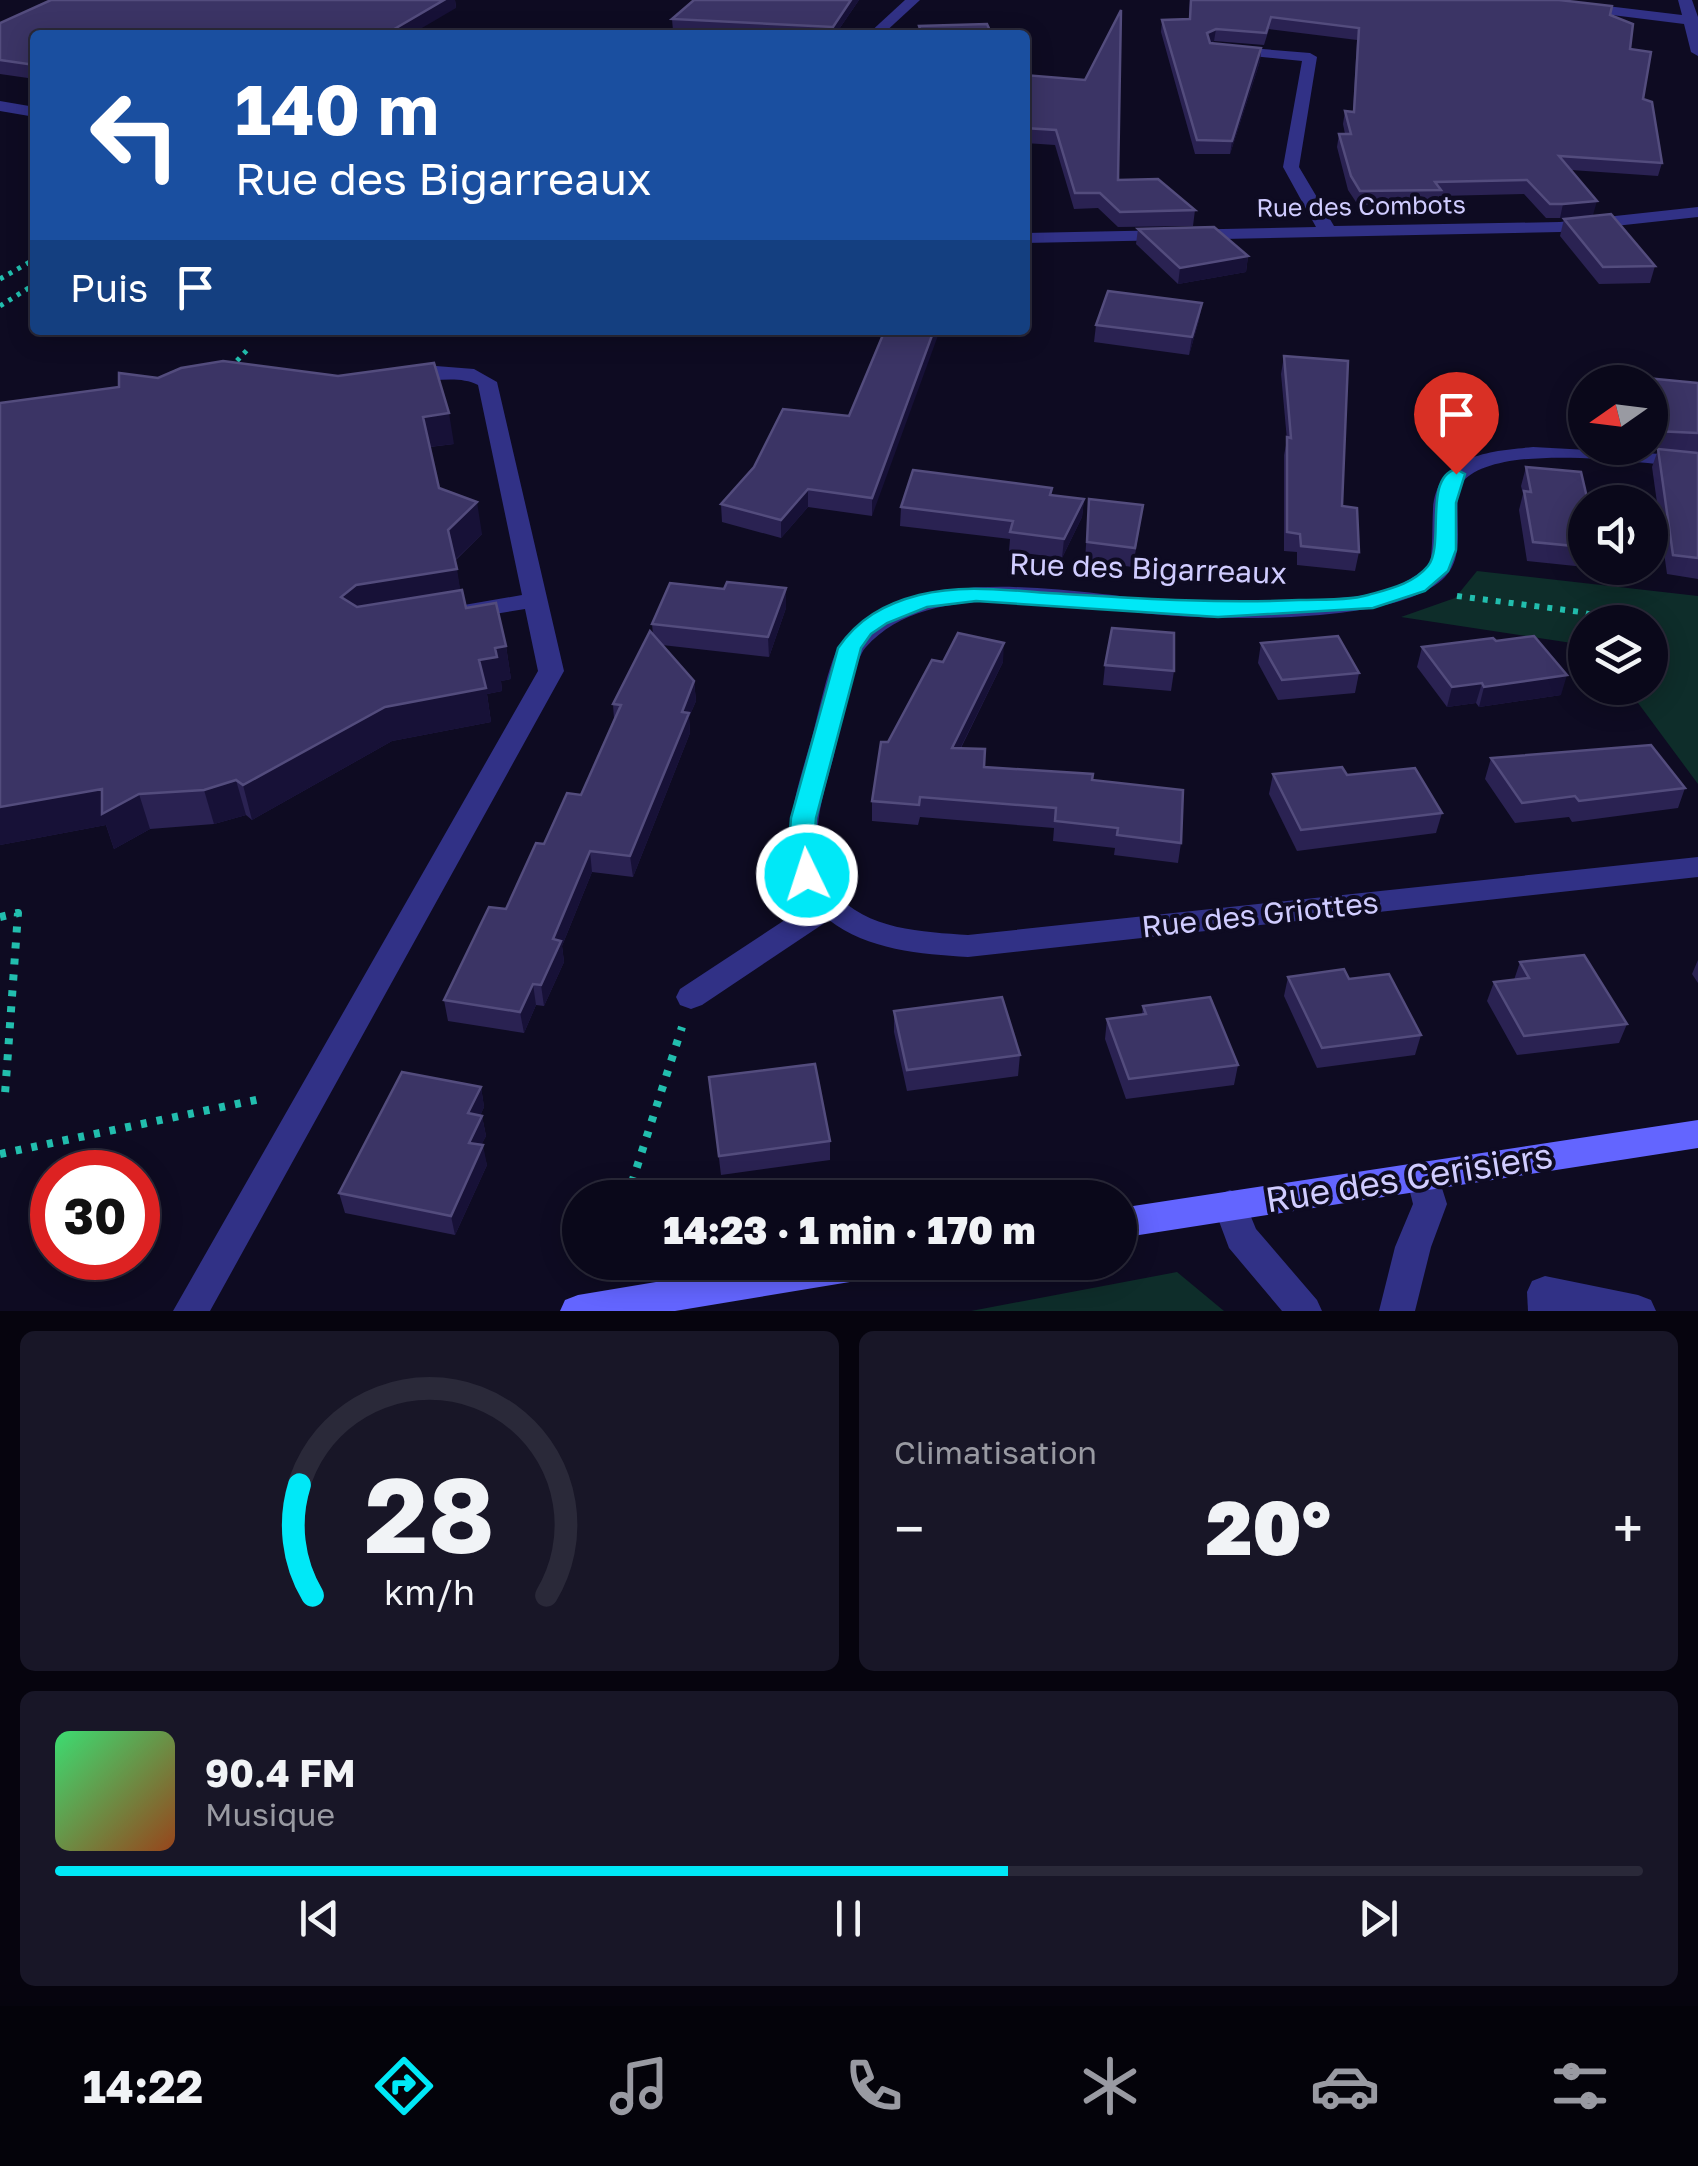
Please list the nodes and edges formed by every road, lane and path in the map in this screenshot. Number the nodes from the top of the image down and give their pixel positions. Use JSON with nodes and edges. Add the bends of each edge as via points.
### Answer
{"nodes":[{"id":1,"x":912,"y":0,"type":"edge"},
{"id":2,"x":1523,"y":0,"type":"edge"},
{"id":3,"x":1686,"y":0,"type":"edge"},
{"id":4,"x":1694,"y":21,"type":"edge"},
{"id":5,"x":879,"y":30,"type":"edge"},
{"id":6,"x":1214,"y":50,"type":"edge"},
{"id":7,"x":1698,"y":52,"type":"edge"},
{"id":8,"x":0,"y":106,"type":"edge"},
{"id":9,"x":30,"y":111,"type":"edge"},
{"id":10,"x":1698,"y":212,"type":"edge"},
{"id":11,"x":1328,"y":232,"type":"junction"},
{"id":12,"x":1030,"y":238,"type":"edge"},
{"id":13,"x":30,"y":262,"type":"edge"},
{"id":14,"x":0,"y":279,"type":"edge"},
{"id":15,"x":30,"y":287,"type":"edge"},
{"id":16,"x":0,"y":306,"type":"edge"},
{"id":17,"x":250,"y":348,"type":"dead end"},
{"id":18,"x":228,"y":370,"type":"edge"},
{"id":19,"x":377,"y":379,"type":"edge"},
{"id":20,"x":1698,"y":462,"type":"edge"},
{"id":21,"x":1425,"y":581,"type":"junction"},
{"id":22,"x":535,"y":600,"type":"junction"},
{"id":23,"x":1568,"y":612,"type":"edge"},
{"id":24,"x":439,"y":616,"type":"edge"},
{"id":25,"x":1698,"y":867,"type":"edge"},
{"id":26,"x":829,"y":905,"type":"junction"},
{"id":27,"x":0,"y":916,"type":"edge"},
{"id":28,"x":691,"y":998,"type":"joint"},
{"id":29,"x":12,"y":999,"type":"junction"},
{"id":30,"x":0,"y":1001,"type":"edge"},
{"id":31,"x":316,"y":1088,"type":"junction"},
{"id":32,"x":0,"y":1096,"type":"edge"},
{"id":33,"x":1698,"y":1134,"type":"edge"},
{"id":34,"x":0,"y":1154,"type":"edge"},
{"id":35,"x":1423,"y":1176,"type":"junction"},
{"id":36,"x":633,"y":1180,"type":"edge"},
{"id":37,"x":1230,"y":1206,"type":"junction"},
{"id":38,"x":1137,"y":1220,"type":"edge"},
{"id":39,"x":765,"y":1280,"type":"edge"},
{"id":40,"x":190,"y":1311,"type":"edge"},
{"id":41,"x":578,"y":1311,"type":"edge"},
{"id":42,"x":1304,"y":1311,"type":"edge"},
{"id":43,"x":1397,"y":1311,"type":"edge"},
{"id":44,"x":1546,"y":1311,"type":"edge"},
{"id":45,"x":1638,"y":1311,"type":"edge"}],
"edges":[{"from":1,"to":5,"type":"street"},
{"from":2,"to":4,"type":"street"},
{"from":3,"to":4,"type":"street"},
{"from":4,"to":7,"type":"street"},
{"from":6,"to":11,"type":"street","via":[[1310,58],[1291,167]]},
{"from":8,"to":9,"type":"street"},
{"from":10,"to":11,"type":"street","name":"Rue des Combots","via":[[1560,227]]},
{"from":11,"to":12,"type":"street","name":"Rue des Combots"},
{"from":13,"to":14,"type":"path"},
{"from":15,"to":16,"type":"path"},
{"from":17,"to":18,"type":"path"},
{"from":19,"to":22,"type":"street","via":[[451,370],[488,382]]},
{"from":20,"to":21,"type":"street","via":[[1537,452],[1479,461],[1456,474],[1449,487],[1445,550]]},
{"from":21,"to":23,"type":"path","via":[[1498,606]]},
{"from":21,"to":26,"type":"street","name":"Rue des Bigarreaux","via":[[1394,595],[1334,606],[1177,610],[976,594],[923,600],[880,618],[850,648],[804,818],[807,875]]},
{"from":22,"to":24,"type":"street"},
{"from":22,"to":31,"type":"street","via":[[551,671]]},
{"from":25,"to":26,"type":"street","name":"Rue des Griottes","via":[[968,946],[892,937]]},
{"from":26,"to":28,"type":"street"},
{"from":27,"to":29,"type":"path","via":[[18,913]]},
{"from":28,"to":36,"type":"path"},
{"from":29,"to":30,"type":"path"},
{"from":29,"to":32,"type":"path"},
{"from":31,"to":34,"type":"path"},
{"from":31,"to":40,"type":"street"},
{"from":33,"to":35,"type":"street","name":"Rue des Cerisiers"},
{"from":35,"to":37,"type":"street","name":"Rue des Cerisiers"},
{"from":35,"to":43,"type":"street","via":[[1430,1204]]},
{"from":37,"to":38,"type":"street","name":"Rue des Cerisiers"},
{"from":37,"to":42,"type":"street","via":[[1241,1237]]},
{"from":39,"to":41,"type":"street"},
{"from":44,"to":45,"type":"street","via":[[1544,1292]]}]}
